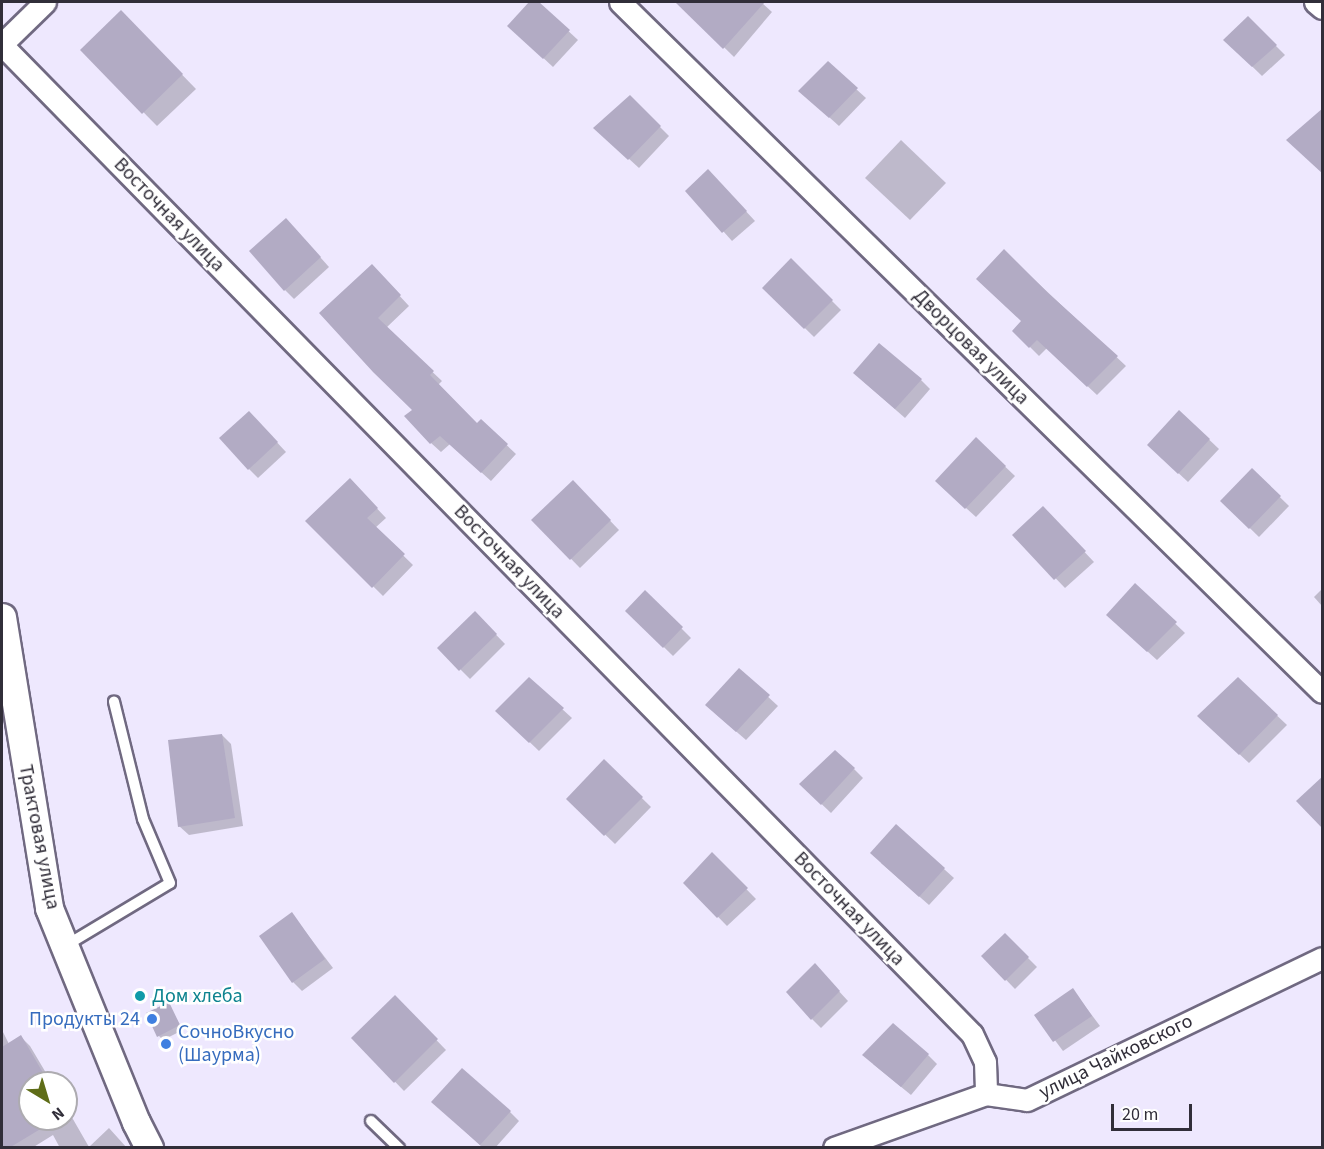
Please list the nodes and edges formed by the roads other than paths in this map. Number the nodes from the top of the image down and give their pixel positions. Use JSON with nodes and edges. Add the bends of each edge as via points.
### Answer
{"nodes":[{"id":1,"x":45,"y":2,"type":"edge"},
{"id":2,"x":620,"y":2,"type":"edge"},
{"id":3,"x":1315,"y":2,"type":"edge"},
{"id":4,"x":1323,"y":8,"type":"edge"},
{"id":5,"x":2,"y":44,"type":"edge"},
{"id":6,"x":2,"y":617,"type":"edge"},
{"id":7,"x":5,"y":666,"type":"edge"},
{"id":8,"x":1323,"y":692,"type":"edge"},
{"id":9,"x":114,"y":702,"type":"dead end"},
{"id":10,"x":65,"y":946,"type":"junction"},
{"id":11,"x":1323,"y":958,"type":"edge"},
{"id":12,"x":986,"y":1094,"type":"junction"},
{"id":13,"x":371,"y":1121,"type":"dead end"},
{"id":14,"x":149,"y":1148,"type":"edge"},
{"id":15,"x":399,"y":1148,"type":"edge"},
{"id":16,"x":834,"y":1148,"type":"edge"}],
"edges":[{"from":1,"to":5,"type":"street"},
{"from":2,"to":8,"type":"street","name":"Дворцовая улица"},
{"from":3,"to":4,"type":"street"},
{"from":5,"to":12,"type":"street","name":"Восточная улица","via":[[972,1034],[985,1062]]},
{"from":6,"to":7,"type":"street","name":"Трактовая улица"},
{"from":7,"to":10,"type":"street","name":"Трактовая улица","via":[[49,908]]},
{"from":9,"to":10,"type":"lane","via":[[143,819],[170,883]]},
{"from":10,"to":14,"type":"street","name":"Трактовая улица"},
{"from":11,"to":12,"type":"street","name":"улица Чайковского","via":[[1027,1100]]},
{"from":12,"to":16,"type":"street","name":"улица Чайковского"},
{"from":13,"to":15,"type":"lane"}]}
